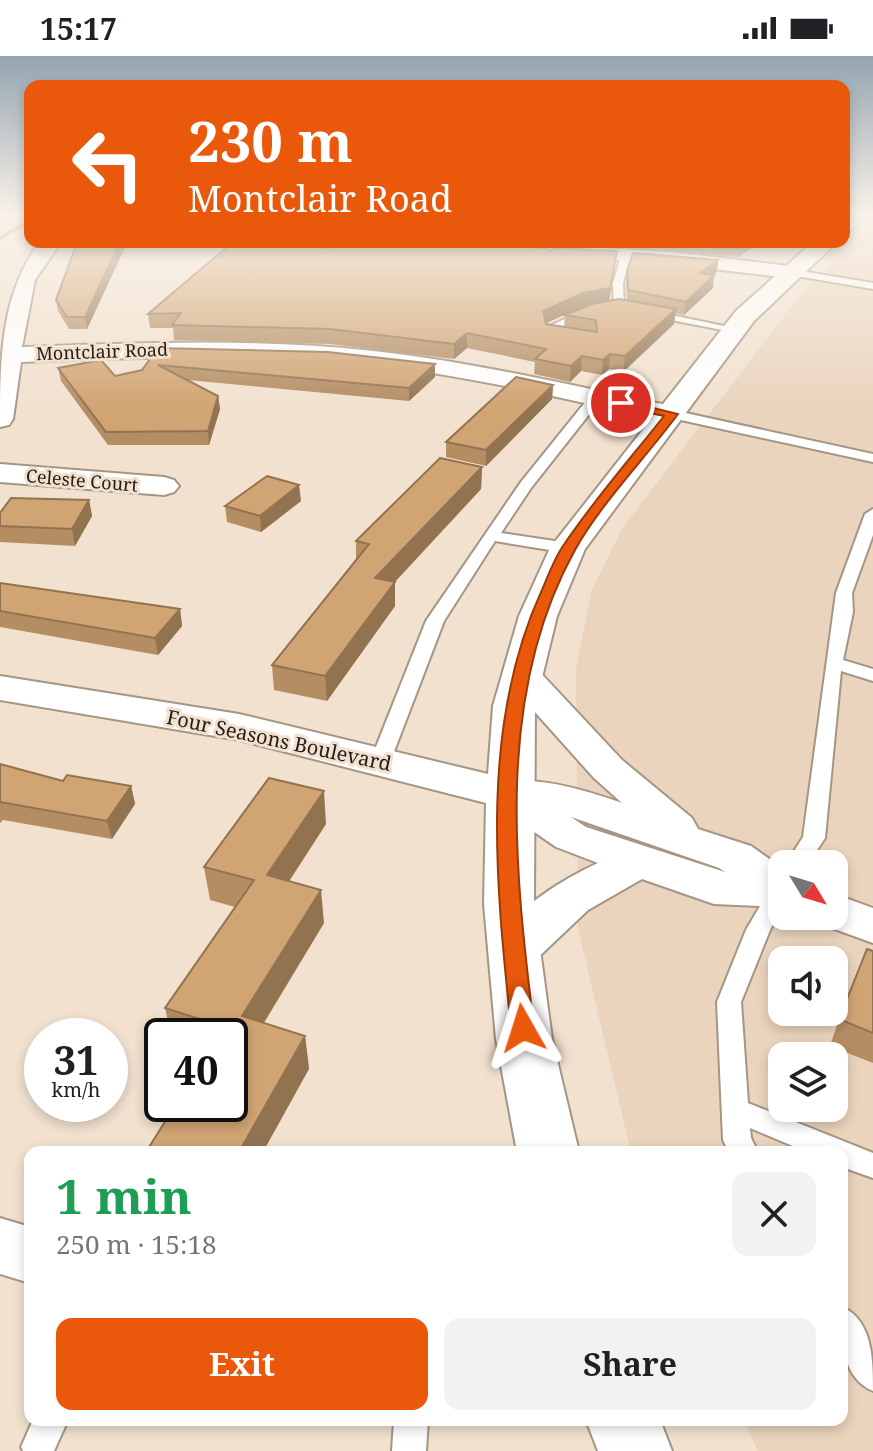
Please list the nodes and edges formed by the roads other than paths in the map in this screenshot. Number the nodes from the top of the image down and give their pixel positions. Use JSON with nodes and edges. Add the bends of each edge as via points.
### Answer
{"nodes":[{"id":1,"x":11,"y":279,"type":"edge"},
{"id":2,"x":619,"y":279,"type":"edge"},
{"id":3,"x":782,"y":279,"type":"edge"},
{"id":4,"x":832,"y":279,"type":"edge"},
{"id":5,"x":873,"y":286,"type":"edge"},
{"id":6,"x":609,"y":308,"type":"junction"},
{"id":7,"x":734,"y":331,"type":"junction"},
{"id":8,"x":577,"y":339,"type":"edge"},
{"id":9,"x":8,"y":355,"type":"junction"},
{"id":10,"x":596,"y":398,"type":"junction"},
{"id":11,"x":672,"y":414,"type":"junction"},
{"id":12,"x":0,"y":419,"type":"edge"},
{"id":13,"x":873,"y":458,"type":"edge"},
{"id":14,"x":0,"y":473,"type":"edge"},
{"id":15,"x":164,"y":486,"type":"dead end"},
{"id":16,"x":873,"y":514,"type":"edge"},
{"id":17,"x":491,"y":536,"type":"junction"},
{"id":18,"x":568,"y":548,"type":"junction"},
{"id":19,"x":833,"y":663,"type":"junction"},
{"id":20,"x":522,"y":675,"type":"junction"},
{"id":21,"x":873,"y":675,"type":"edge"},
{"id":22,"x":0,"y":688,"type":"edge"},
{"id":23,"x":380,"y":762,"type":"junction"},
{"id":24,"x":509,"y":794,"type":"junction"},
{"id":25,"x":695,"y":843,"type":"junction"},
{"id":26,"x":806,"y":850,"type":"edge"},
{"id":27,"x":640,"y":862,"type":"junction"},
{"id":28,"x":768,"y":875,"type":"edge"},
{"id":29,"x":768,"y":885,"type":"edge"},
{"id":30,"x":768,"y":913,"type":"edge"},
{"id":31,"x":848,"y":916,"type":"edge"},
{"id":32,"x":873,"y":926,"type":"edge"},
{"id":33,"x":514,"y":951,"type":"junction"},
{"id":34,"x":736,"y":1110,"type":"junction"},
{"id":35,"x":547,"y":1146,"type":"edge"},
{"id":36,"x":740,"y":1146,"type":"edge"},
{"id":37,"x":823,"y":1146,"type":"edge"},
{"id":38,"x":848,"y":1156,"type":"edge"},
{"id":39,"x":873,"y":1166,"type":"edge"},
{"id":40,"x":0,"y":1246,"type":"edge"},
{"id":41,"x":24,"y":1253,"type":"edge"},
{"id":42,"x":848,"y":1332,"type":"edge"},
{"id":43,"x":873,"y":1375,"type":"edge"},
{"id":44,"x":411,"y":1426,"type":"edge"},
{"id":45,"x":625,"y":1426,"type":"edge"},
{"id":46,"x":409,"y":1451,"type":"edge"},
{"id":47,"x":635,"y":1451,"type":"edge"}],
"edges":[{"from":1,"to":9,"type":"street"},
{"from":2,"to":6,"type":"lane"},
{"from":3,"to":7,"type":"street"},
{"from":4,"to":5,"type":"lane"},
{"from":6,"to":7,"type":"lane"},
{"from":6,"to":8,"type":"lane","via":[[547,330]]},
{"from":7,"to":11,"type":"street"},
{"from":9,"to":10,"type":"street","name":"Montclair Road","via":[[289,350],[376,358]]},
{"from":9,"to":12,"type":"street"},
{"from":10,"to":11,"type":"street","name":"Montclair Road"},
{"from":10,"to":17,"type":"lane"},
{"from":11,"to":13,"type":"lane"},
{"from":11,"to":18,"type":"street"},
{"from":14,"to":15,"type":"street","name":"Celeste Court"},
{"from":16,"to":19,"type":"lane","via":[[844,593]]},
{"from":17,"to":18,"type":"lane"},
{"from":17,"to":23,"type":"lane","via":[[435,621]]},
{"from":18,"to":20,"type":"street","via":[[538,616]]},
{"from":19,"to":21,"type":"lane"},
{"from":19,"to":26,"type":"lane","via":[[814,838]]},
{"from":20,"to":24,"type":"street","via":[[514,706]]},
{"from":20,"to":25,"type":"street","via":[[608,769]]},
{"from":22,"to":23,"type":"street","name":"Four Seasons Boulevard","via":[[239,727]]},
{"from":23,"to":24,"type":"street","name":"Four Seasons Boulevard"},
{"from":24,"to":25,"type":"street","name":"Four Seasons Boulevard","via":[[581,804]]},
{"from":24,"to":27,"type":"street","name":"Four Seasons Boulevard","via":[[571,837]]},
{"from":24,"to":33,"type":"street"},
{"from":25,"to":28,"type":"street","name":"Four Seasons Boulevard"},
{"from":27,"to":29,"type":"street","name":"Four Seasons Boulevard","via":[[714,888]]},
{"from":27,"to":33,"type":"street","via":[[588,884],[548,913]]},
{"from":30,"to":34,"type":"lane","via":[[729,1002]]},
{"from":31,"to":32,"type":"street"},
{"from":33,"to":35,"type":"street","via":[[524,1039]]},
{"from":34,"to":36,"type":"lane"},
{"from":34,"to":37,"type":"lane"},
{"from":38,"to":39,"type":"lane"},
{"from":40,"to":41,"type":"street"},
{"from":42,"to":43,"type":"lane"},
{"from":44,"to":46,"type":"lane"},
{"from":45,"to":47,"type":"street"}]}
